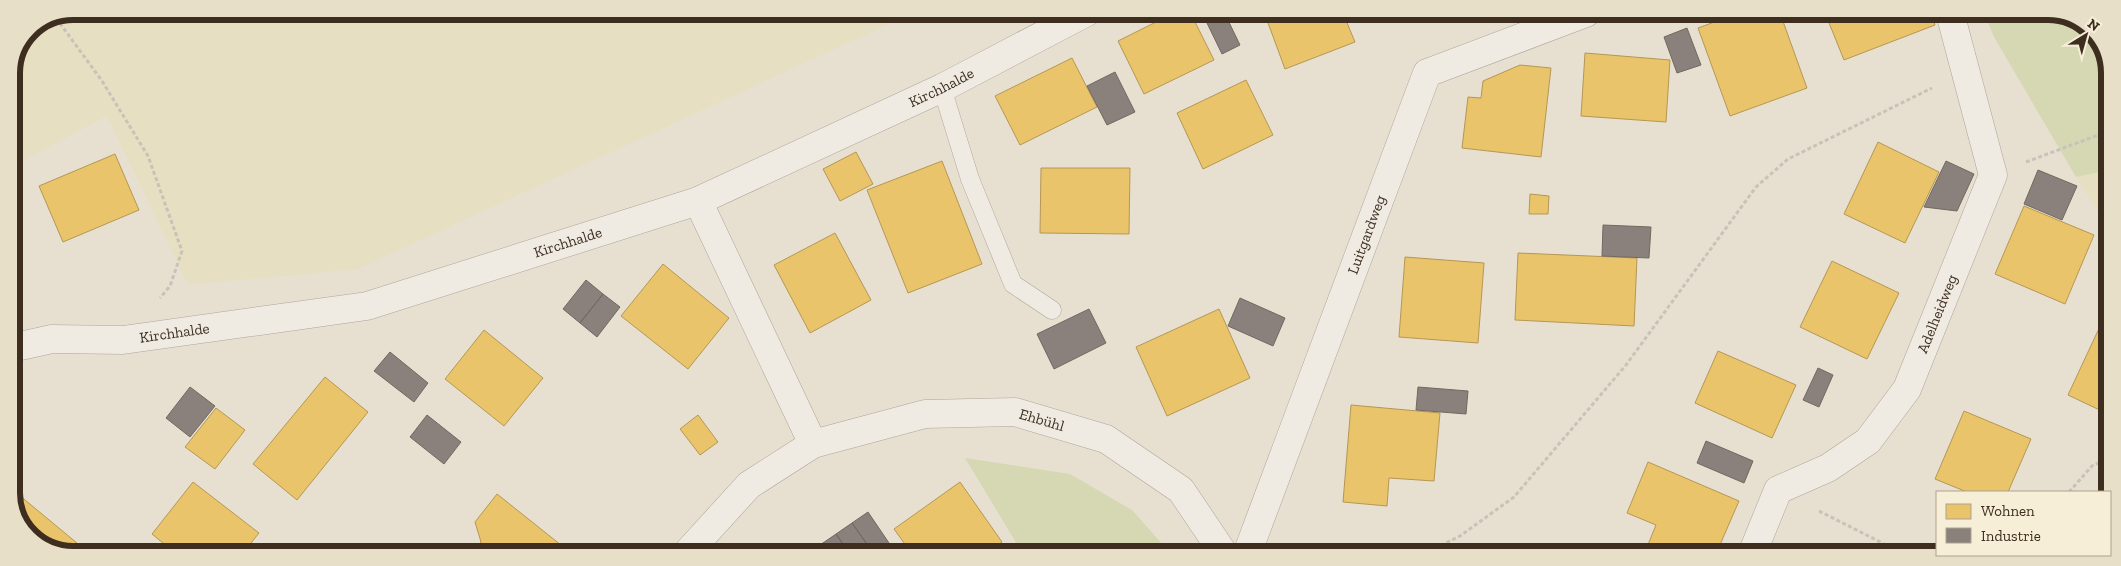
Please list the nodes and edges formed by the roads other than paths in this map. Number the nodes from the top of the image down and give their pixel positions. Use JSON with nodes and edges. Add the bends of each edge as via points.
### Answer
{"nodes":[{"id":1,"x":1072,"y":20,"type":"edge"},
{"id":2,"x":1568,"y":20,"type":"edge"},
{"id":3,"x":1952,"y":20,"type":"edge"},
{"id":4,"x":942,"y":88,"type":"junction"},
{"id":5,"x":698,"y":201,"type":"junction"},
{"id":6,"x":1052,"y":310,"type":"dead end"},
{"id":7,"x":20,"y":346,"type":"edge"},
{"id":8,"x":813,"y":444,"type":"junction"},
{"id":9,"x":694,"y":546,"type":"edge"},
{"id":10,"x":1219,"y":546,"type":"edge"},
{"id":11,"x":1250,"y":546,"type":"edge"},
{"id":12,"x":1755,"y":546,"type":"edge"}],
"edges":[{"from":1,"to":4,"type":"street","name":"Kirchhalde"},
{"from":2,"to":11,"type":"street","name":"Luitgardweg","via":[[1427,74]]},
{"from":3,"to":12,"type":"street","name":"Adelheidweg","via":[[1993,176],[1907,389],[1868,441],[1828,468],[1778,490]]},
{"from":4,"to":5,"type":"street","name":"Kirchhalde"},
{"from":4,"to":6,"type":"lane","via":[[970,179],[1013,284]]},
{"from":5,"to":7,"type":"street","name":"Kirchhalde","via":[[367,306],[123,340],[52,339]]},
{"from":5,"to":8,"type":"street"},
{"from":8,"to":9,"type":"street","name":"Ehbühl","via":[[749,485]]},
{"from":8,"to":10,"type":"street","name":"Ehbühl","via":[[925,414],[1015,412],[1106,439],[1181,490]]}]}
